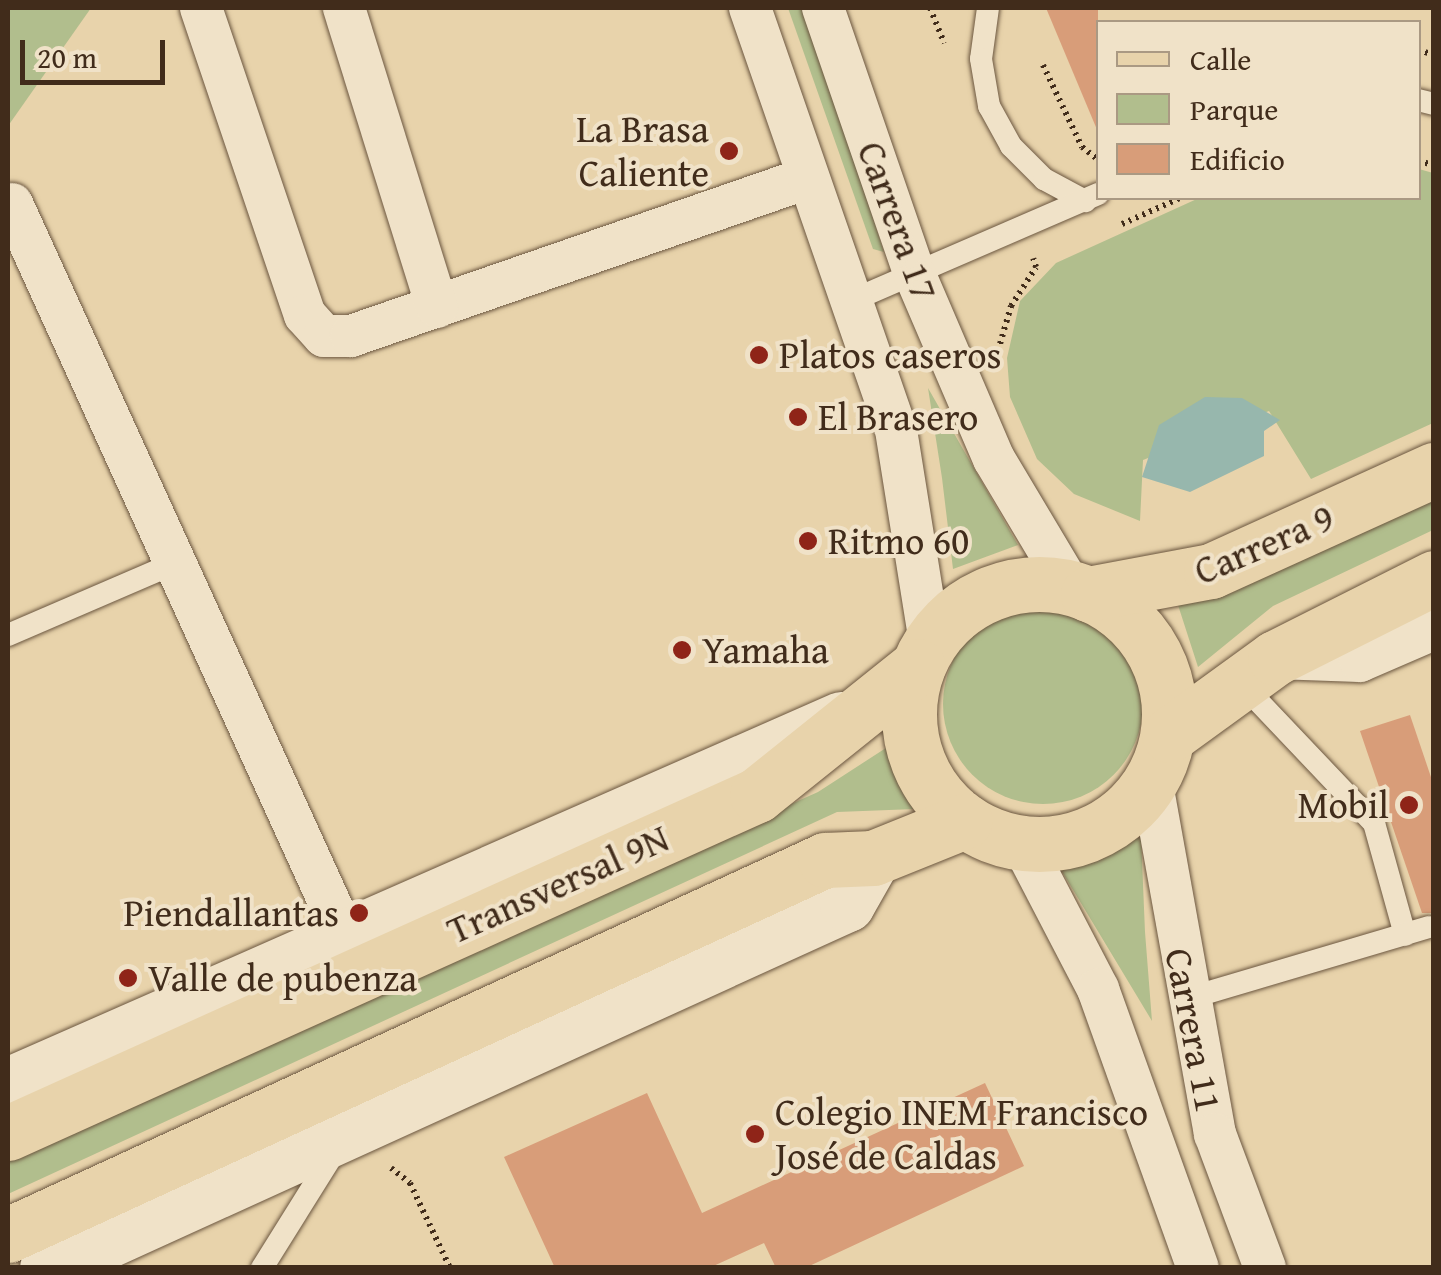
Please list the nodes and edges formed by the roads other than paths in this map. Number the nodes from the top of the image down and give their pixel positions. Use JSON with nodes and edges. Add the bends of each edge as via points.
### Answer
{"nodes":[{"id":1,"x":201,"y":8,"type":"edge"},
{"id":2,"x":344,"y":8,"type":"edge"},
{"id":3,"x":750,"y":8,"type":"edge"},
{"id":4,"x":823,"y":8,"type":"edge"},
{"id":5,"x":988,"y":8,"type":"edge"},
{"id":6,"x":808,"y":178,"type":"junction"},
{"id":7,"x":1092,"y":198,"type":"edge"},
{"id":8,"x":12,"y":204,"type":"dead end"},
{"id":9,"x":915,"y":276,"type":"junction"},
{"id":10,"x":854,"y":300,"type":"junction"},
{"id":11,"x":437,"y":308,"type":"junction"},
{"id":12,"x":1434,"y":470,"type":"edge"},
{"id":13,"x":175,"y":563,"type":"junction"},
{"id":14,"x":1434,"y":578,"type":"edge"},
{"id":15,"x":1080,"y":591,"type":"junction"},
{"id":16,"x":1434,"y":629,"type":"edge"},
{"id":17,"x":8,"y":636,"type":"edge"},
{"id":18,"x":924,"y":652,"type":"junction"},
{"id":19,"x":1258,"y":670,"type":"junction"},
{"id":20,"x":1160,"y":759,"type":"junction"},
{"id":21,"x":965,"y":821,"type":"junction"},
{"id":22,"x":1021,"y":841,"type":"junction"},
{"id":23,"x":873,"y":858,"type":"junction"},
{"id":24,"x":1429,"y":927,"type":"dead end"},
{"id":25,"x":1405,"y":935,"type":"junction"},
{"id":26,"x":352,"y":952,"type":"junction"},
{"id":27,"x":1186,"y":999,"type":"junction"},
{"id":28,"x":8,"y":1084,"type":"edge"},
{"id":29,"x":8,"y":1133,"type":"edge"},
{"id":30,"x":347,"y":1133,"type":"junction"},
{"id":31,"x":8,"y":1236,"type":"edge"},
{"id":32,"x":47,"y":1268,"type":"edge"},
{"id":33,"x":262,"y":1268,"type":"edge"},
{"id":34,"x":1198,"y":1268,"type":"edge"},
{"id":35,"x":1265,"y":1268,"type":"edge"}],
"edges":[{"from":1,"to":11,"type":"street","via":[[313,327],[338,339]]},
{"from":2,"to":11,"type":"street"},
{"from":3,"to":6,"type":"street"},
{"from":4,"to":9,"type":"street","name":"Carrera 17"},
{"from":5,"to":7,"type":"lane","via":[[981,59],[989,106],[1011,146],[1044,179]]},
{"from":6,"to":10,"type":"street"},
{"from":6,"to":11,"type":"street"},
{"from":7,"to":9,"type":"lane"},
{"from":8,"to":13,"type":"street"},
{"from":9,"to":10,"type":"lane"},
{"from":9,"to":15,"type":"street","name":"Carrera 17","via":[[994,459]]},
{"from":10,"to":18,"type":"street","via":[[896,430]]},
{"from":12,"to":15,"type":"main road","name":"Carrera 9","via":[[1210,571]]},
{"from":13,"to":17,"type":"lane"},
{"from":13,"to":26,"type":"street"},
{"from":14,"to":19,"type":"main road"},
{"from":15,"to":18,"type":"main road","via":[[997,590],[948,616]]},
{"from":15,"to":20,"type":"main road","via":[[1143,636],[1164,683]]},
{"from":16,"to":19,"type":"street","via":[[1360,661]]},
{"from":18,"to":21,"type":"main road","via":[[910,723],[916,754],[928,782]]},
{"from":18,"to":26,"type":"main road","name":"Transversal 9N","via":[[757,796]]},
{"from":19,"to":20,"type":"main road"},
{"from":19,"to":25,"type":"lane","via":[[1383,823]]},
{"from":20,"to":22,"type":"main road","via":[[1121,819],[1081,842]]},
{"from":20,"to":27,"type":"street","name":"Carrera 11"},
{"from":21,"to":22,"type":"main road"},
{"from":21,"to":23,"type":"main road"},
{"from":22,"to":34,"type":"street","via":[[1098,988]]},
{"from":23,"to":30,"type":"main road","via":[[847,904]]},
{"from":23,"to":31,"type":"main road","via":[[825,860]]},
{"from":24,"to":25,"type":"lane"},
{"from":25,"to":27,"type":"lane"},
{"from":26,"to":28,"type":"main road"},
{"from":26,"to":29,"type":"main road","name":"Transversal 9N"},
{"from":27,"to":35,"type":"street","name":"Carrera 11","via":[[1214,1134]]},
{"from":30,"to":32,"type":"main road"},
{"from":30,"to":33,"type":"lane"}]}
